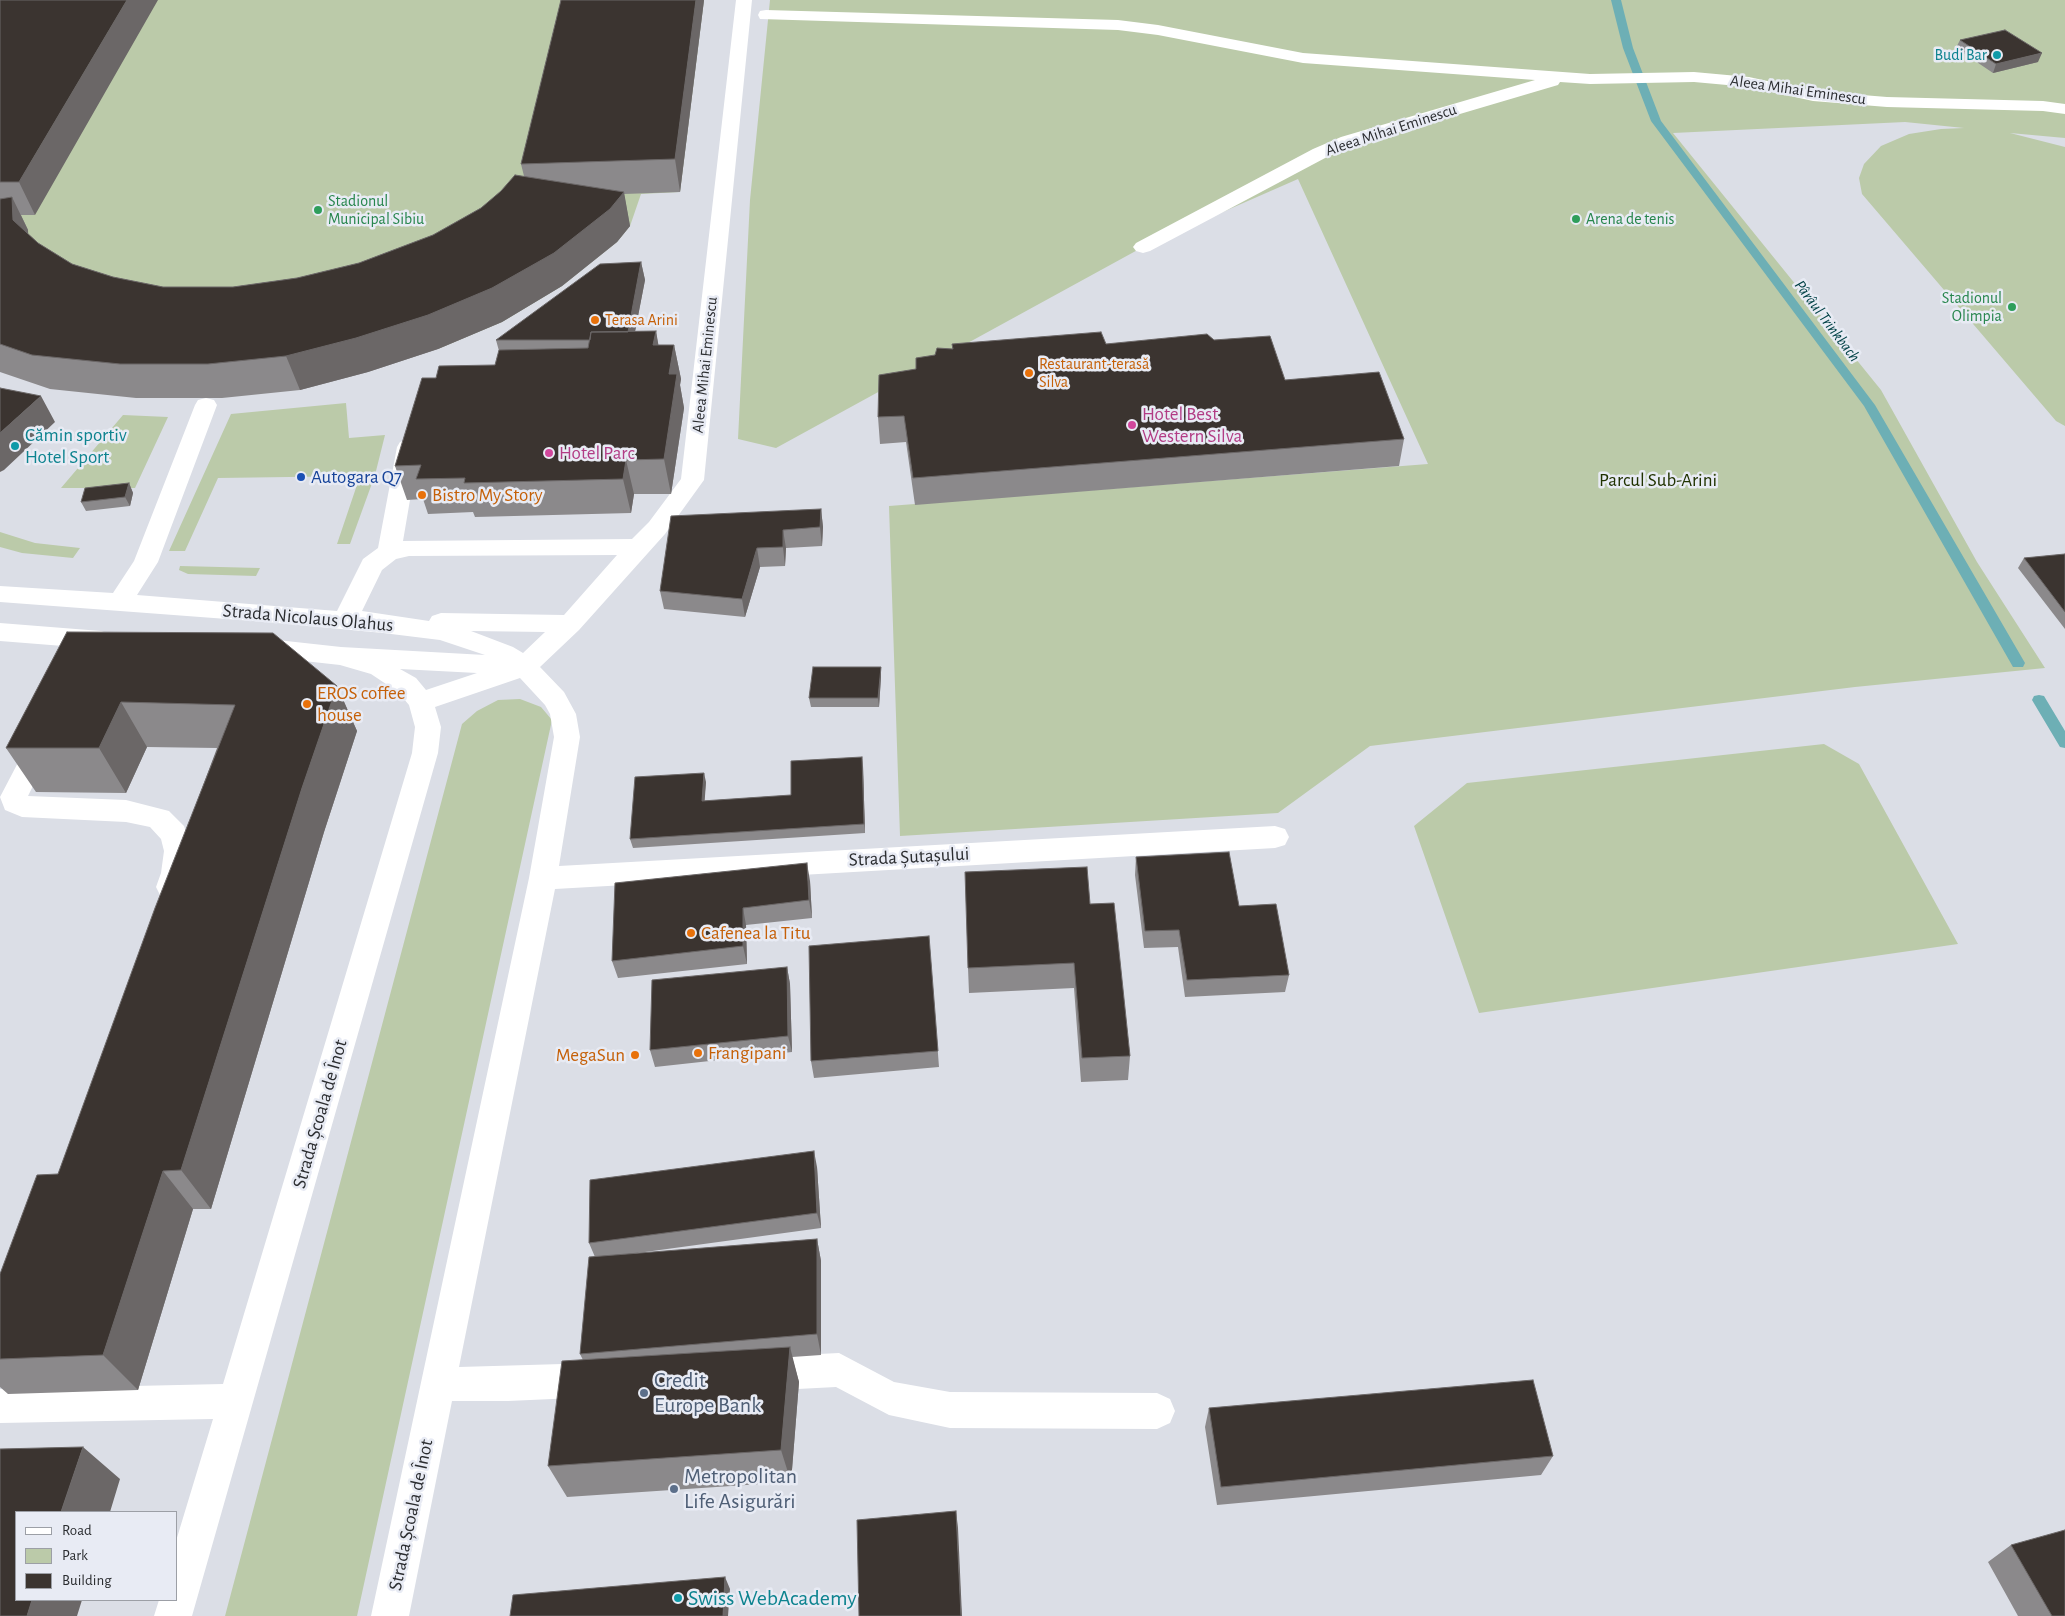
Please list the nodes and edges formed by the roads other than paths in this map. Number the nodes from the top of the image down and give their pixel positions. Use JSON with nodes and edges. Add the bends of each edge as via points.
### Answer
{"nodes":[{"id":1,"x":744,"y":0,"type":"edge"},
{"id":2,"x":766,"y":15,"type":"dead end"},
{"id":3,"x":1568,"y":77,"type":"junction"},
{"id":4,"x":2065,"y":109,"type":"edge"},
{"id":5,"x":1142,"y":247,"type":"dead end"},
{"id":6,"x":206,"y":405,"type":"edge"},
{"id":7,"x":412,"y":427,"type":"edge"},
{"id":8,"x":638,"y":547,"type":"junction"},
{"id":9,"x":389,"y":552,"type":"junction"},
{"id":10,"x":0,"y":594,"type":"edge"},
{"id":11,"x":119,"y":603,"type":"junction"},
{"id":12,"x":344,"y":620,"type":"junction"},
{"id":13,"x":570,"y":624,"type":"junction"},
{"id":14,"x":0,"y":632,"type":"edge"},
{"id":15,"x":124,"y":641,"type":"edge"},
{"id":16,"x":232,"y":645,"type":"edge"},
{"id":17,"x":342,"y":656,"type":"junction"},
{"id":18,"x":524,"y":666,"type":"junction"},
{"id":19,"x":421,"y":702,"type":"junction"},
{"id":20,"x":52,"y":722,"type":"edge"},
{"id":21,"x":567,"y":737,"type":"joint"},
{"id":22,"x":1275,"y":837,"type":"dead end"},
{"id":23,"x":543,"y":878,"type":"junction"},
{"id":24,"x":162,"y":910,"type":"edge"},
{"id":25,"x":732,"y":1375,"type":"edge"},
{"id":26,"x":625,"y":1379,"type":"edge"},
{"id":27,"x":438,"y":1384,"type":"junction"},
{"id":28,"x":236,"y":1401,"type":"junction"},
{"id":29,"x":0,"y":1406,"type":"edge"},
{"id":30,"x":1157,"y":1411,"type":"dead end"},
{"id":31,"x":178,"y":1596,"type":"edge"},
{"id":32,"x":176,"y":1601,"type":"edge"},
{"id":33,"x":172,"y":1616,"type":"edge"},
{"id":34,"x":390,"y":1616,"type":"edge"}],
"edges":[{"from":1,"to":8,"type":"street","name":"Aleea Mihai Eminescu","via":[[692,480],[657,528]]},
{"from":2,"to":3,"type":"street","name":"Aleea Mihai Eminescu","via":[[1118,25],[1303,58]]},
{"from":3,"to":4,"type":"street","name":"Aleea Mihai Eminescu","via":[[1694,77],[1749,82],[1813,96]]},
{"from":3,"to":5,"type":"street","name":"Aleea Mihai Eminescu","via":[[1341,144]]},
{"from":6,"to":11,"type":"street","via":[[146,562]]},
{"from":7,"to":9,"type":"street"},
{"from":8,"to":9,"type":"street","via":[[409,548]]},
{"from":8,"to":13,"type":"street","name":"Aleea Mihai Eminescu"},
{"from":9,"to":12,"type":"street","via":[[372,565]]},
{"from":10,"to":11,"type":"street","name":"Strada Nicolaus Olahus"},
{"from":11,"to":12,"type":"street","name":"Strada Nicolaus Olahus"},
{"from":12,"to":13,"type":"street"},
{"from":12,"to":18,"type":"street","name":"Strada Nicolaus Olahus","via":[[440,631],[504,653]]},
{"from":13,"to":18,"type":"street","name":"Aleea Mihai Eminescu"},
{"from":14,"to":15,"type":"street","via":[[88,651]]},
{"from":16,"to":17,"type":"street","name":"Strada Nicolaus Olahus"},
{"from":17,"to":18,"type":"street"},
{"from":17,"to":19,"type":"street","name":"Strada Școala de Înot","via":[[380,668],[407,685]]},
{"from":18,"to":19,"type":"street"},
{"from":18,"to":21,"type":"street","name":"Strada Nicolaus Olahus","via":[[555,699],[563,714]]},
{"from":19,"to":28,"type":"street","name":"Strada Școala de Înot","via":[[428,727],[425,752]]},
{"from":20,"to":24,"type":"street","via":[[14,797],[15,803],[126,811],[159,819],[174,834],[178,851],[175,873]]},
{"from":21,"to":23,"type":"street","name":"Strada Școala de Înot"},
{"from":22,"to":23,"type":"street","name":"Strada Șutașului"},
{"from":23,"to":27,"type":"street","name":"Strada Școala de Înot"},
{"from":25,"to":30,"type":"street","via":[[840,1370],[889,1398],[950,1410]]},
{"from":26,"to":27,"type":"street"},
{"from":27,"to":34,"type":"street","name":"Strada Școala de Înot"},
{"from":28,"to":29,"type":"street"},
{"from":28,"to":31,"type":"street","name":"Strada Școala de Înot"},
{"from":32,"to":33,"type":"street","name":"Strada Școala de Înot"}]}
